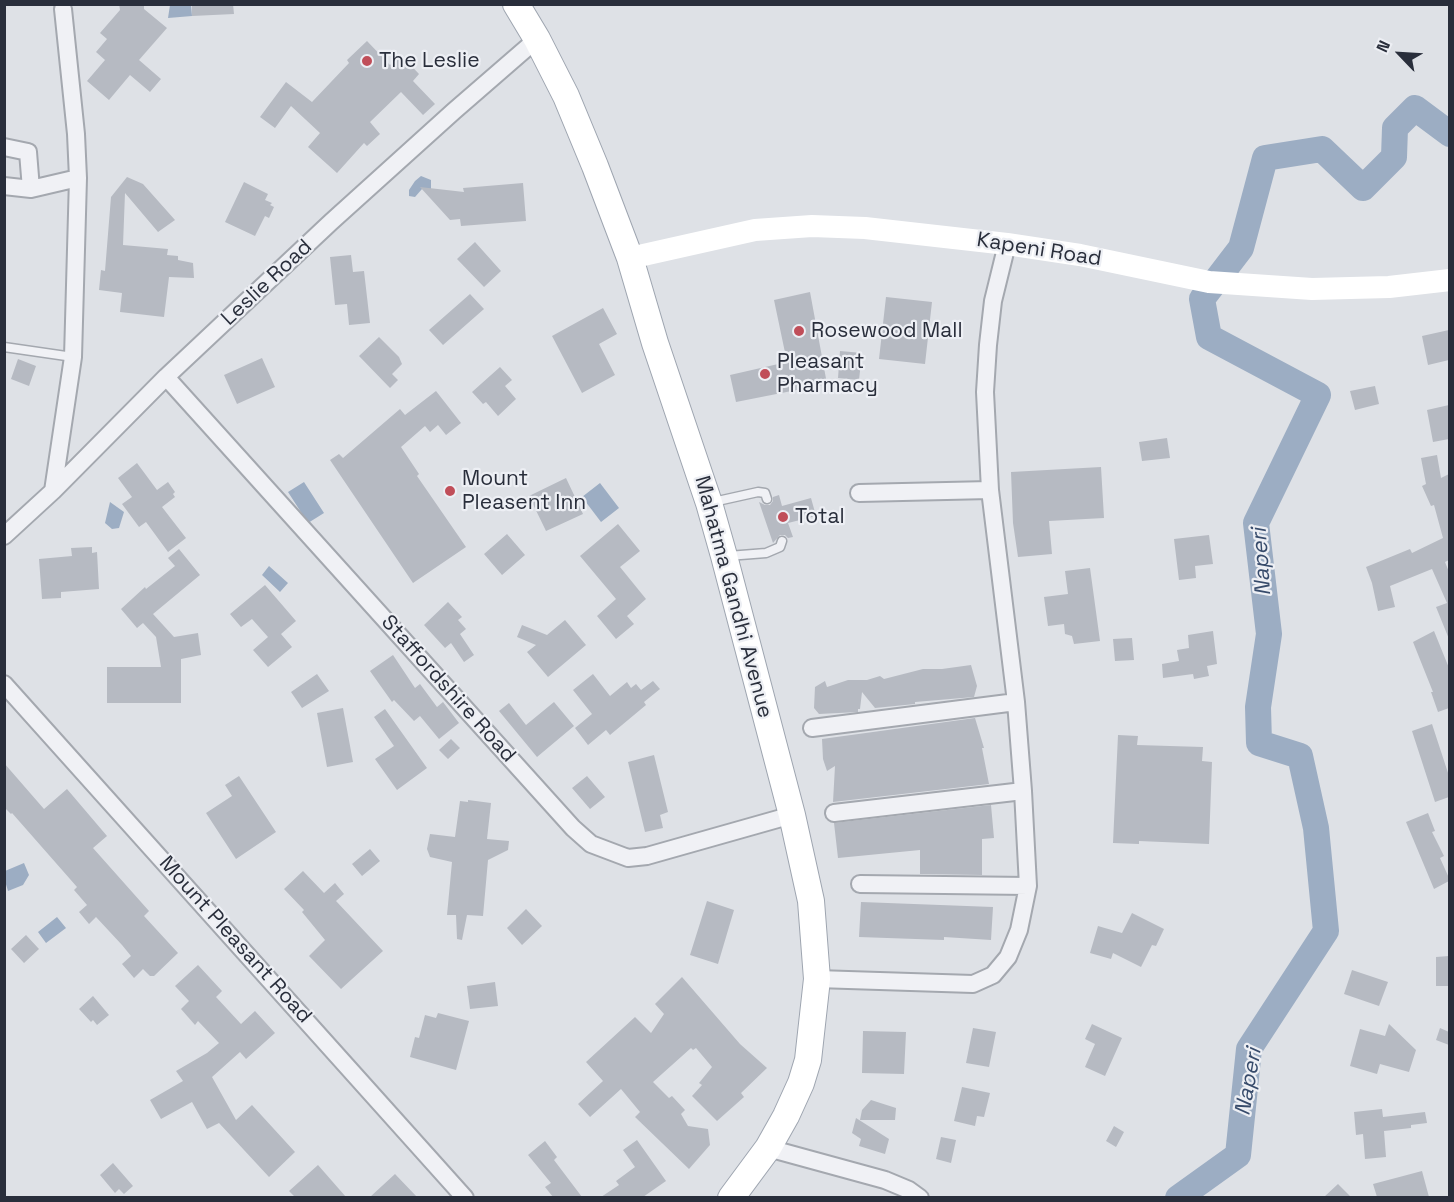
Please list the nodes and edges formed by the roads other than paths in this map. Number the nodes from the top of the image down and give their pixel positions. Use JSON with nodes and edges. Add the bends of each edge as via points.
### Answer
{"nodes":[{"id":1,"x":516,"y":4,"type":"edge"},
{"id":2,"x":63,"y":9,"type":"dead end"},
{"id":3,"x":537,"y":39,"type":"junction"},
{"id":4,"x":4,"y":147,"type":"edge"},
{"id":5,"x":78,"y":178,"type":"junction"},
{"id":6,"x":4,"y":186,"type":"edge"},
{"id":7,"x":31,"y":189,"type":"junction"},
{"id":8,"x":1007,"y":244,"type":"junction"},
{"id":9,"x":630,"y":258,"type":"junction"},
{"id":10,"x":1449,"y":280,"type":"edge"},
{"id":11,"x":4,"y":347,"type":"edge"},
{"id":12,"x":73,"y":357,"type":"junction"},
{"id":13,"x":166,"y":377,"type":"junction"},
{"id":14,"x":990,"y":490,"type":"junction"},
{"id":15,"x":53,"y":491,"type":"junction"},
{"id":16,"x":859,"y":493,"type":"dead end"},
{"id":17,"x":767,"y":499,"type":"dead end"},
{"id":18,"x":709,"y":503,"type":"junction"},
{"id":19,"x":4,"y":536,"type":"edge"},
{"id":20,"x":782,"y":541,"type":"dead end"},
{"id":21,"x":724,"y":556,"type":"junction"},
{"id":22,"x":4,"y":684,"type":"edge"},
{"id":23,"x":1016,"y":702,"type":"junction"},
{"id":24,"x":812,"y":728,"type":"dead end"},
{"id":25,"x":1023,"y":792,"type":"junction"},
{"id":26,"x":834,"y":813,"type":"dead end"},
{"id":27,"x":792,"y":815,"type":"junction"},
{"id":28,"x":860,"y":884,"type":"dead end"},
{"id":29,"x":1028,"y":886,"type":"junction"},
{"id":30,"x":817,"y":979,"type":"junction"},
{"id":31,"x":768,"y":1148,"type":"junction"},
{"id":32,"x":465,"y":1197,"type":"edge"},
{"id":33,"x":732,"y":1197,"type":"edge"},
{"id":34,"x":920,"y":1197,"type":"edge"}],
"edges":[{"from":1,"to":3,"type":"main road","name":"Mahatma Gandhi Avenue"},
{"from":2,"to":5,"type":"street"},
{"from":3,"to":9,"type":"main road","name":"Mahatma Gandhi Avenue","via":[[596,166]]},
{"from":3,"to":13,"type":"street","name":"Leslie Road","via":[[331,222]]},
{"from":4,"to":7,"type":"street","via":[[28,152]]},
{"from":5,"to":7,"type":"street"},
{"from":5,"to":12,"type":"street"},
{"from":6,"to":7,"type":"street"},
{"from":8,"to":9,"type":"main road","name":"Kapeni Road","via":[[812,226],[754,230]]},
{"from":8,"to":10,"type":"main road","name":"Kapeni Road","via":[[1209,282],[1323,289]]},
{"from":8,"to":14,"type":"street","via":[[993,301],[988,345],[985,392]]},
{"from":9,"to":18,"type":"main road","name":"Mahatma Gandhi Avenue"},
{"from":11,"to":12,"type":"lane"},
{"from":12,"to":15,"type":"street"},
{"from":13,"to":15,"type":"street","name":"Leslie Road"},
{"from":13,"to":27,"type":"street","name":"Staffordshire Road","via":[[591,844],[628,858],[647,856]]},
{"from":14,"to":16,"type":"street"},
{"from":14,"to":23,"type":"street"},
{"from":15,"to":19,"type":"street","name":"Leslie Road"},
{"from":17,"to":18,"type":"lane","via":[[765,493],[758,492]]},
{"from":18,"to":21,"type":"main road","name":"Mahatma Gandhi Avenue"},
{"from":20,"to":21,"type":"lane","via":[[780,547],[766,554]]},
{"from":21,"to":27,"type":"main road","name":"Mahatma Gandhi Avenue"},
{"from":22,"to":32,"type":"street","name":"Mount Pleasant Road"},
{"from":23,"to":24,"type":"street"},
{"from":23,"to":25,"type":"street"},
{"from":25,"to":26,"type":"street"},
{"from":25,"to":29,"type":"street"},
{"from":27,"to":30,"type":"main road","name":"Mahatma Gandhi Avenue","via":[[811,901]]},
{"from":28,"to":29,"type":"street"},
{"from":29,"to":30,"type":"street","via":[[1019,930],[1008,957],[993,975],[973,984]]},
{"from":30,"to":31,"type":"main road","name":"Mahatma Gandhi Avenue","via":[[808,1060],[796,1094]]},
{"from":31,"to":33,"type":"main road","name":"Mahatma Gandhi Avenue"},
{"from":31,"to":34,"type":"street","via":[[885,1180]]}]}
